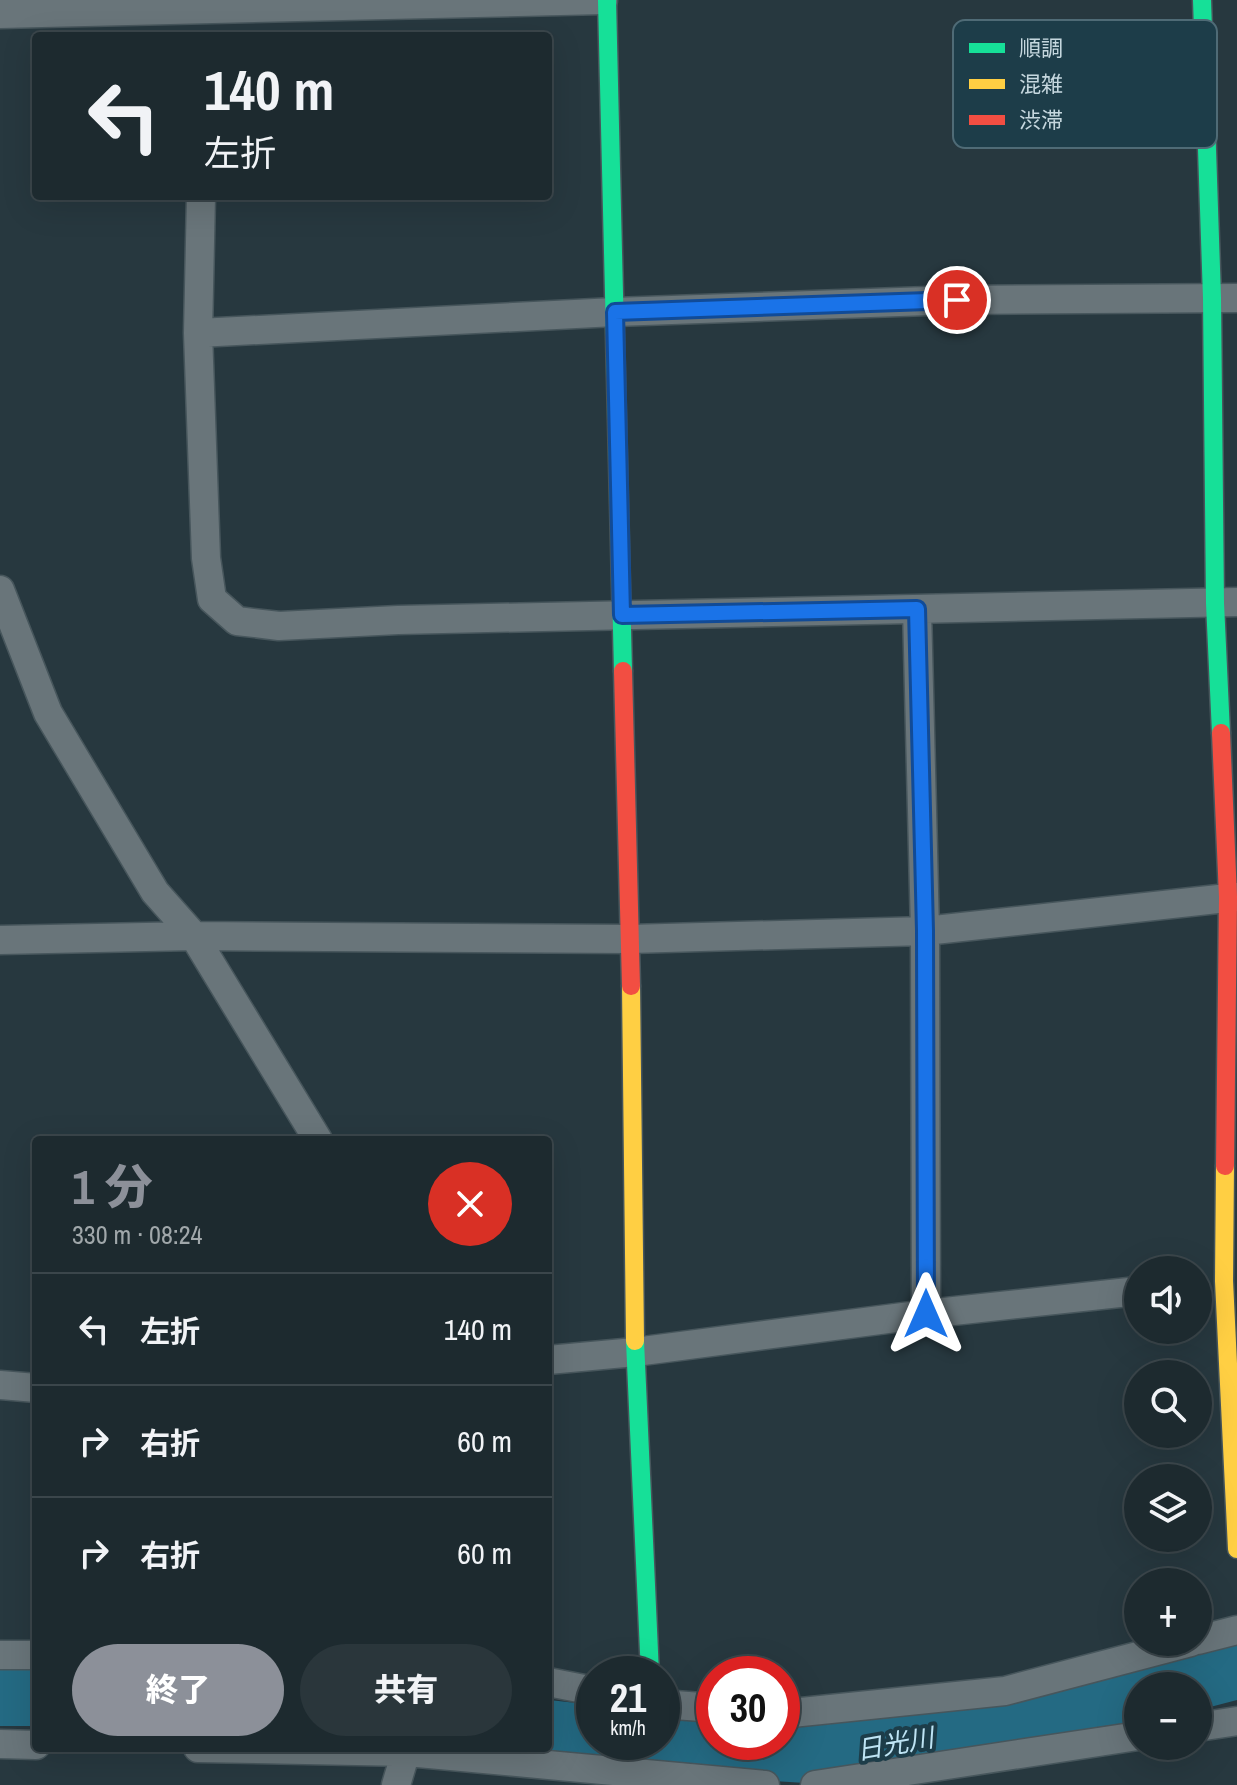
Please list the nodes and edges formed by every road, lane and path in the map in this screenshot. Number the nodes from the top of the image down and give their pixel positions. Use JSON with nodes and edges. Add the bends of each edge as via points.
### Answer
{"nodes":[{"id":1,"x":605,"y":0,"type":"edge"},
{"id":2,"x":1202,"y":0,"type":"edge"},
{"id":3,"x":12,"y":10,"type":"edge"},
{"id":4,"x":1203,"y":20,"type":"edge"},
{"id":5,"x":1213,"y":148,"type":"edge"},
{"id":6,"x":201,"y":200,"type":"edge"},
{"id":7,"x":1224,"y":298,"type":"edge"},
{"id":8,"x":615,"y":312,"type":"junction"},
{"id":9,"x":198,"y":333,"type":"junction"},
{"id":10,"x":0,"y":590,"type":"edge"},
{"id":11,"x":1226,"y":603,"type":"edge"},
{"id":12,"x":917,"y":609,"type":"junction"},
{"id":13,"x":622,"y":615,"type":"junction"},
{"id":14,"x":1232,"y":897,"type":"edge"},
{"id":15,"x":925,"y":931,"type":"junction"},
{"id":16,"x":194,"y":936,"type":"junction"},
{"id":17,"x":630,"y":939,"type":"junction"},
{"id":18,"x":0,"y":940,"type":"edge"},
{"id":19,"x":316,"y":1136,"type":"edge"},
{"id":20,"x":1220,"y":1282,"type":"edge"},
{"id":21,"x":1124,"y":1293,"type":"edge"},
{"id":22,"x":926,"y":1314,"type":"junction"},
{"id":23,"x":635,"y":1352,"type":"junction"},
{"id":24,"x":552,"y":1360,"type":"edge"},
{"id":25,"x":0,"y":1385,"type":"edge"},
{"id":26,"x":32,"y":1388,"type":"edge"},
{"id":27,"x":1237,"y":1549,"type":"edge"},
{"id":28,"x":1237,"y":1630,"type":"edge"},
{"id":29,"x":1212,"y":1636,"type":"edge"},
{"id":30,"x":0,"y":1655,"type":"edge"},
{"id":31,"x":32,"y":1655,"type":"edge"},
{"id":32,"x":649,"y":1656,"type":"edge"},
{"id":33,"x":1138,"y":1656,"type":"edge"},
{"id":34,"x":552,"y":1683,"type":"edge"},
{"id":35,"x":576,"y":1687,"type":"edge"},
{"id":36,"x":800,"y":1712,"type":"edge"},
{"id":37,"x":1237,"y":1721,"type":"edge"},
{"id":38,"x":1212,"y":1725,"type":"edge"},
{"id":39,"x":1124,"y":1738,"type":"edge"},
{"id":40,"x":0,"y":1744,"type":"edge"},
{"id":41,"x":32,"y":1745,"type":"edge"},
{"id":42,"x":406,"y":1752,"type":"edge"},
{"id":43,"x":427,"y":1752,"type":"edge"},
{"id":44,"x":396,"y":1785,"type":"edge"},
{"id":45,"x":765,"y":1785,"type":"edge"},
{"id":46,"x":815,"y":1785,"type":"edge"}],
"edges":[{"from":1,"to":3,"type":"street"},
{"from":1,"to":8,"type":"street"},
{"from":2,"to":4,"type":"street"},
{"from":5,"to":7,"type":"street"},
{"from":6,"to":9,"type":"street"},
{"from":7,"to":8,"type":"street","via":[[957,300]]},
{"from":7,"to":11,"type":"street"},
{"from":8,"to":9,"type":"street"},
{"from":8,"to":13,"type":"street"},
{"from":9,"to":13,"type":"street","via":[[206,558],[212,599],[237,621],[279,626]]},
{"from":10,"to":16,"type":"street","via":[[48,713],[155,892]]},
{"from":11,"to":12,"type":"street"},
{"from":11,"to":14,"type":"street"},
{"from":12,"to":13,"type":"street"},
{"from":12,"to":15,"type":"street"},
{"from":13,"to":17,"type":"street"},
{"from":14,"to":15,"type":"street"},
{"from":14,"to":20,"type":"street"},
{"from":15,"to":17,"type":"street"},
{"from":15,"to":22,"type":"street"},
{"from":16,"to":17,"type":"street"},
{"from":16,"to":18,"type":"street"},
{"from":16,"to":19,"type":"street"},
{"from":17,"to":23,"type":"street"},
{"from":20,"to":27,"type":"street"},
{"from":21,"to":22,"type":"street"},
{"from":22,"to":23,"type":"street"},
{"from":23,"to":24,"type":"street"},
{"from":23,"to":32,"type":"street"},
{"from":25,"to":26,"type":"street"},
{"from":28,"to":29,"type":"street"},
{"from":30,"to":31,"type":"street"},
{"from":33,"to":36,"type":"street","via":[[1005,1691]]},
{"from":34,"to":35,"type":"street"},
{"from":37,"to":38,"type":"street"},
{"from":39,"to":46,"type":"street"},
{"from":40,"to":41,"type":"street"},
{"from":42,"to":44,"type":"street"},
{"from":43,"to":45,"type":"street"}]}
